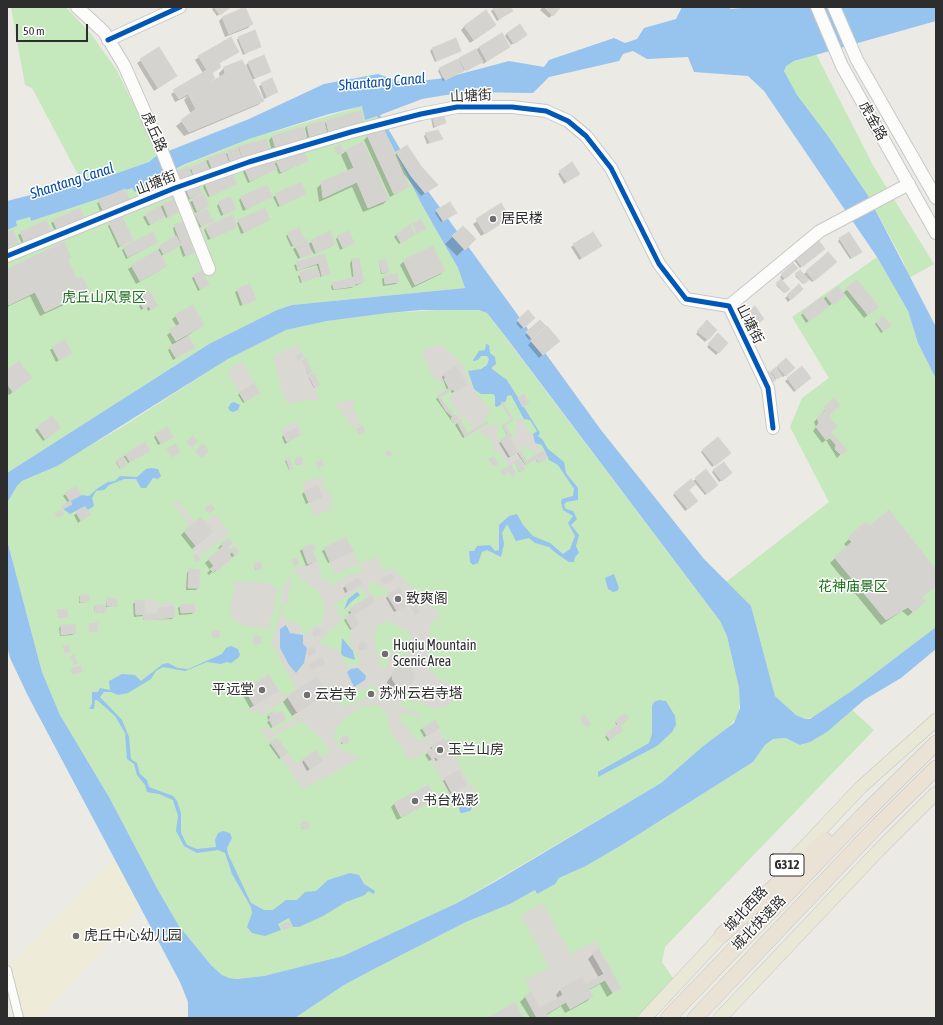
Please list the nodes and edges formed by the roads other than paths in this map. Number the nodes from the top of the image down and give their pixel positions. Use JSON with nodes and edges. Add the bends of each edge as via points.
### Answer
{"nodes":[{"id":1,"x":77,"y":7,"type":"edge"},
{"id":2,"x":180,"y":7,"type":"edge"},
{"id":3,"x":817,"y":7,"type":"edge"},
{"id":4,"x":834,"y":7,"type":"edge"},
{"id":5,"x":108,"y":40,"type":"junction"},
{"id":6,"x":909,"y":184,"type":"junction"},
{"id":7,"x":175,"y":188,"type":"junction"},
{"id":8,"x":936,"y":198,"type":"edge"},
{"id":9,"x":936,"y":233,"type":"edge"},
{"id":10,"x":7,"y":256,"type":"edge"},
{"id":11,"x":209,"y":269,"type":"dead end"},
{"id":12,"x":729,"y":306,"type":"junction"},
{"id":13,"x":773,"y":428,"type":"dead end"},
{"id":14,"x":936,"y":720,"type":"edge"},
{"id":15,"x":936,"y":743,"type":"edge"},
{"id":16,"x":922,"y":756,"type":"junction"},
{"id":17,"x":936,"y":768,"type":"edge"},
{"id":18,"x":936,"y":794,"type":"edge"},
{"id":19,"x":722,"y":935,"type":"junction"},
{"id":20,"x":7,"y":970,"type":"edge"},
{"id":21,"x":19,"y":1018,"type":"edge"},
{"id":22,"x":645,"y":1018,"type":"edge"},
{"id":23,"x":668,"y":1018,"type":"edge"},
{"id":24,"x":694,"y":1018,"type":"edge"},
{"id":25,"x":720,"y":1018,"type":"edge"}],
"edges":[{"from":1,"to":5,"type":"street","name":"虎丘路","via":[[104,32]]},
{"from":2,"to":5,"type":"street"},
{"from":3,"to":6,"type":"street","name":"虎金路","via":[[842,66]]},
{"from":4,"to":8,"type":"street","name":"虎金路","via":[[857,60]]},
{"from":5,"to":7,"type":"street","name":"虎丘路","via":[[124,65],[162,151]]},
{"from":6,"to":9,"type":"street","name":"虎金路"},
{"from":6,"to":12,"type":"street","via":[[820,230]]},
{"from":7,"to":10,"type":"street","name":"山塘街"},
{"from":7,"to":11,"type":"street","name":"虎丘路"},
{"from":7,"to":12,"type":"street","name":"山塘街","via":[[248,162],[351,132],[457,107],[512,107],[546,111],[568,121],[586,136],[611,168],[659,264],[686,299]]},
{"from":12,"to":13,"type":"street","name":"山塘街","via":[[768,388]]},
{"from":14,"to":19,"type":"main road","name":"城北西路","number":"G312","via":[[860,788]]},
{"from":15,"to":16,"type":"highway","name":"城北快速路"},
{"from":16,"to":19,"type":"highway","via":[[875,793],[794,871]]},
{"from":16,"to":23,"type":"highway","name":"城北快速路"},
{"from":17,"to":24,"type":"highway","name":"城北快速路","via":[[878,825]]},
{"from":18,"to":25,"type":"main road","via":[[872,856]]},
{"from":19,"to":22,"type":"main road","name":"城北西路","number":"G312"},
{"from":20,"to":21,"type":"street"}]}
